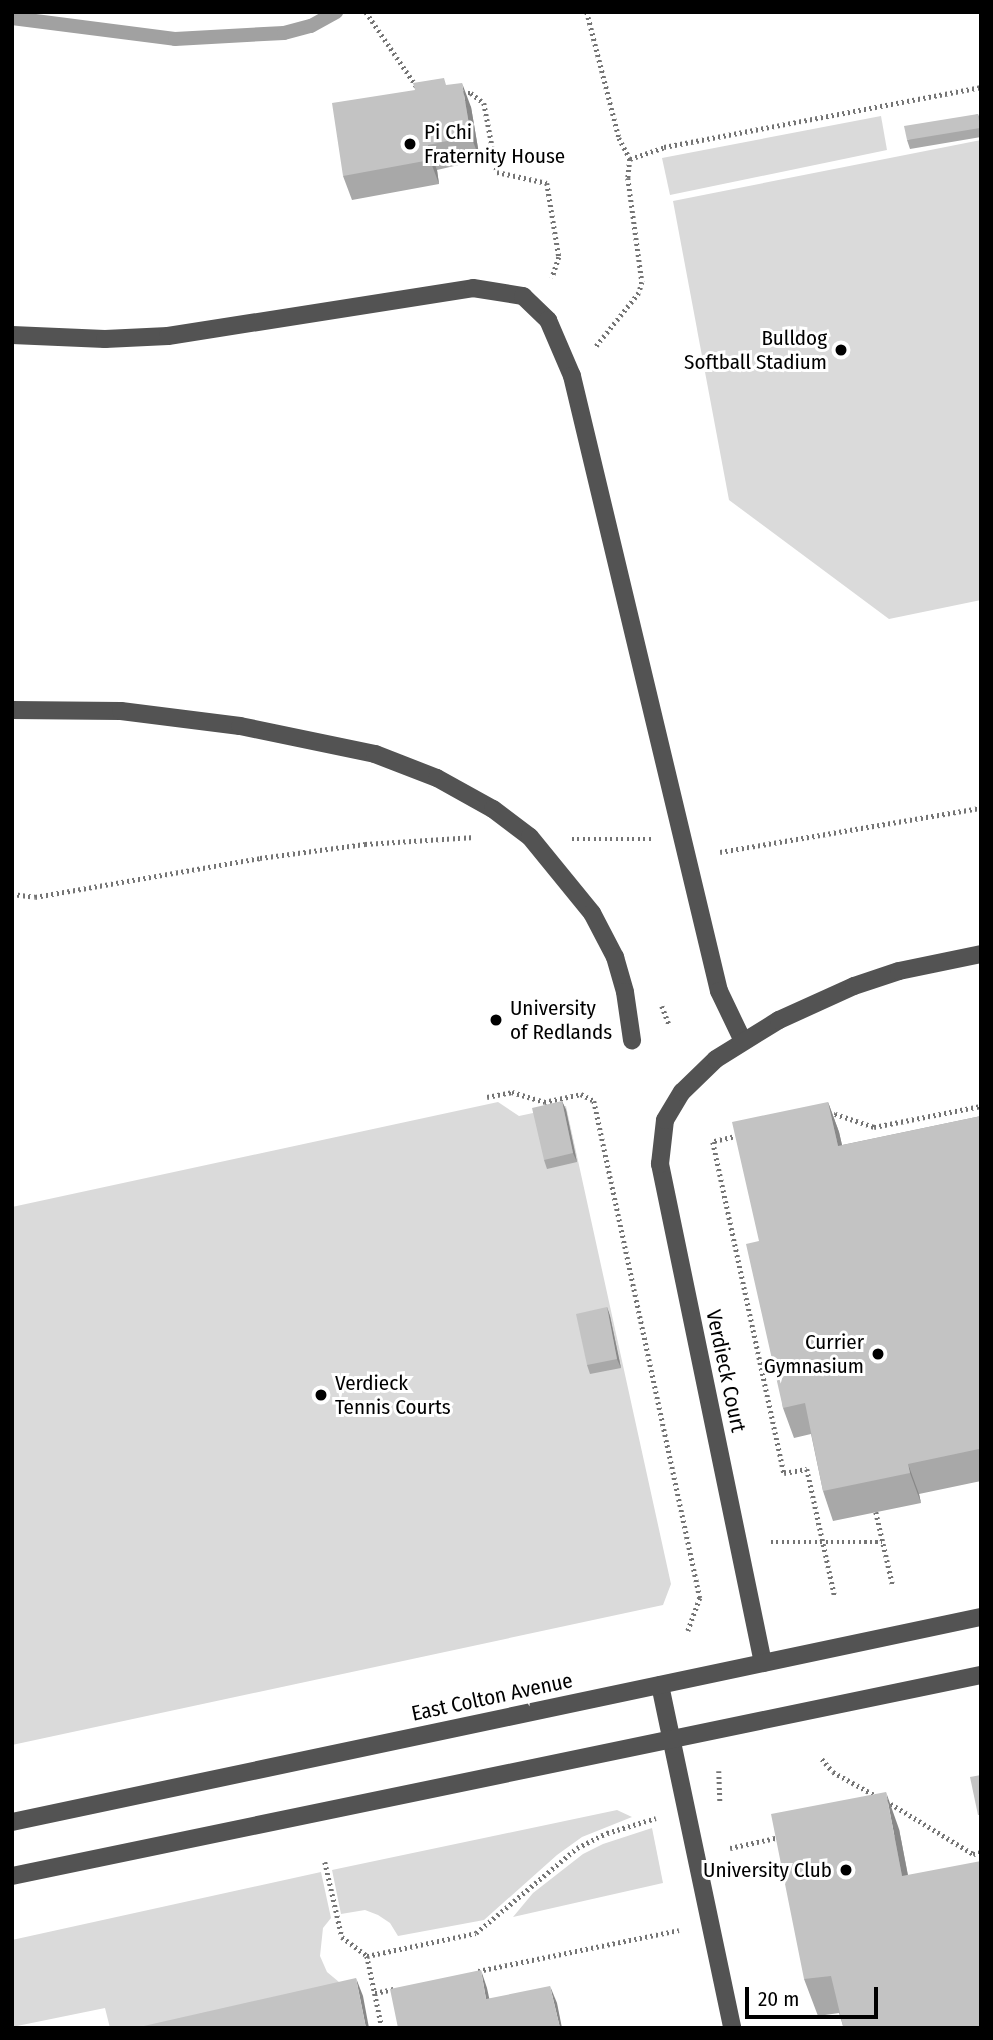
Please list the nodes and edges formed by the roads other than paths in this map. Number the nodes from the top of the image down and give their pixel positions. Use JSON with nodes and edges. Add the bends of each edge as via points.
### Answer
{"nodes":[{"id":1,"x":12,"y":335,"type":"edge"},
{"id":2,"x":12,"y":710,"type":"edge"},
{"id":3,"x":981,"y":954,"type":"edge"},
{"id":4,"x":632,"y":1040,"type":"dead end"},
{"id":5,"x":743,"y":1041,"type":"junction"},
{"id":6,"x":981,"y":1617,"type":"edge"},
{"id":7,"x":763,"y":1663,"type":"junction"},
{"id":8,"x":981,"y":1675,"type":"edge"},
{"id":9,"x":660,"y":1685,"type":"junction"},
{"id":10,"x":672,"y":1739,"type":"junction"},
{"id":11,"x":12,"y":1822,"type":"edge"},
{"id":12,"x":12,"y":1876,"type":"edge"},
{"id":13,"x":732,"y":2028,"type":"edge"}],
"edges":[{"from":1,"to":5,"type":"street","via":[[105,340],[168,336],[473,288],[523,296],[548,320],[572,376],[719,991]]},
{"from":2,"to":4,"type":"street","via":[[121,711],[240,726],[375,754],[437,778],[493,809],[530,837],[592,913],[615,957]]},
{"from":3,"to":5,"type":"street","name":"Verdieck Court","via":[[899,971],[854,986]]},
{"from":5,"to":7,"type":"street","name":"Verdieck Court","via":[[716,1059],[682,1092],[665,1120],[660,1164]]},
{"from":6,"to":7,"type":"street","name":"East Colton Avenue"},
{"from":7,"to":9,"type":"street","name":"East Colton Avenue"},
{"from":8,"to":10,"type":"street"},
{"from":9,"to":10,"type":"street"},
{"from":9,"to":11,"type":"street","name":"East Colton Avenue"},
{"from":10,"to":12,"type":"street"},
{"from":10,"to":13,"type":"street"}]}
